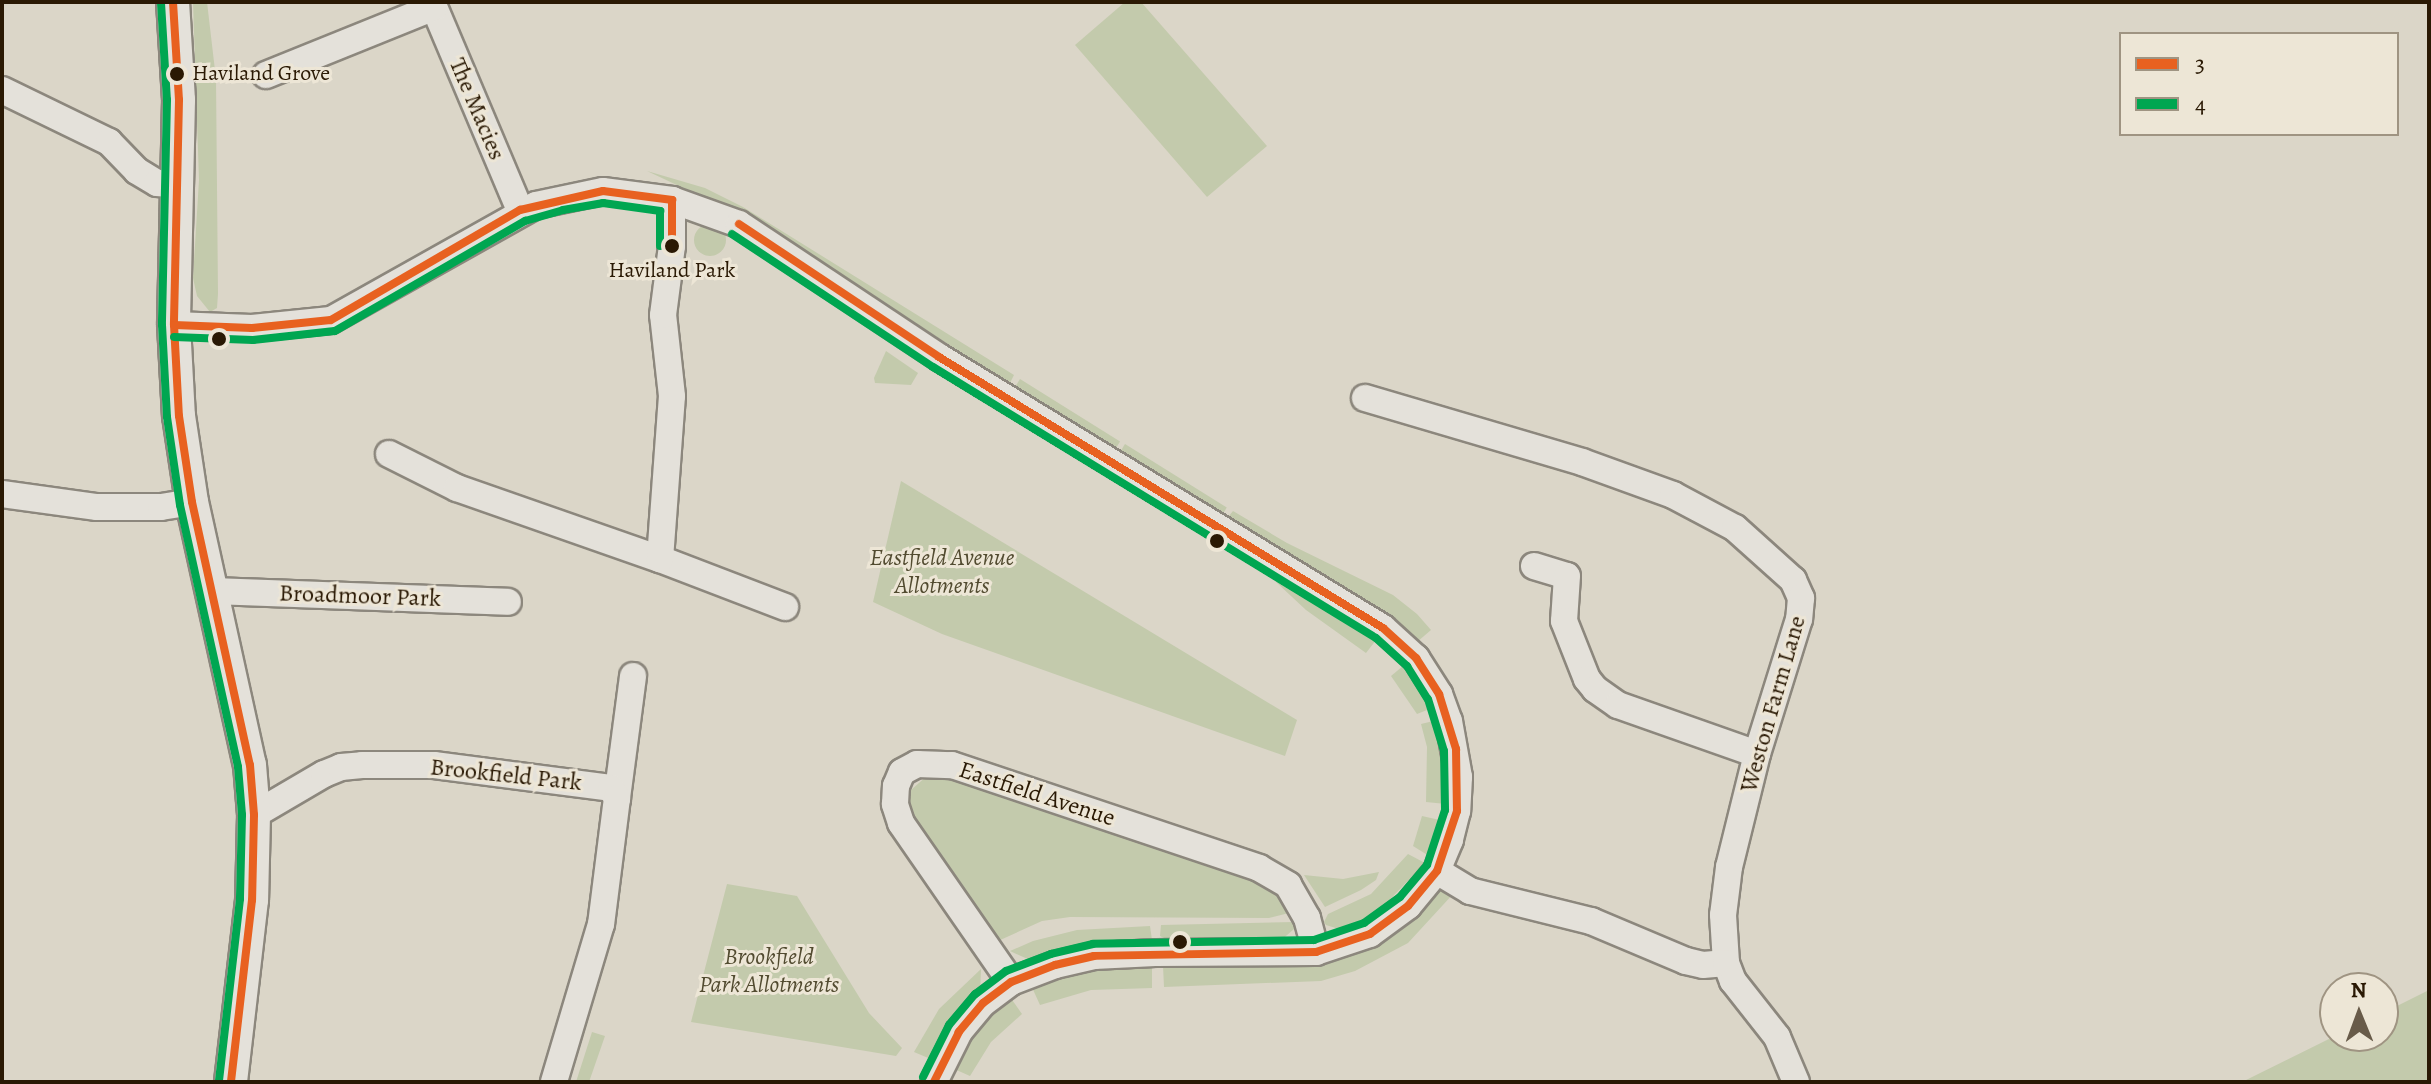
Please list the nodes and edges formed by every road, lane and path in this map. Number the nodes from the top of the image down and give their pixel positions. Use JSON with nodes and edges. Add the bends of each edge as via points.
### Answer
{"nodes":[{"id":1,"x":173,"y":2,"type":"edge"},
{"id":2,"x":433,"y":5,"type":"edge"},
{"id":3,"x":264,"y":77,"type":"dead end"},
{"id":4,"x":2,"y":90,"type":"edge"},
{"id":5,"x":179,"y":185,"type":"junction"},
{"id":6,"x":672,"y":200,"type":"junction"},
{"id":7,"x":520,"y":210,"type":"junction"},
{"id":8,"x":174,"y":325,"type":"junction"},
{"id":9,"x":1365,"y":398,"type":"dead end"},
{"id":10,"x":389,"y":454,"type":"dead end"},
{"id":11,"x":2,"y":494,"type":"edge"},
{"id":12,"x":192,"y":502,"type":"junction"},
{"id":13,"x":660,"y":559,"type":"junction"},
{"id":14,"x":1534,"y":566,"type":"dead end"},
{"id":15,"x":212,"y":591,"type":"junction"},
{"id":16,"x":508,"y":602,"type":"dead end"},
{"id":17,"x":785,"y":607,"type":"dead end"},
{"id":18,"x":633,"y":676,"type":"dead end"},
{"id":19,"x":1757,"y":754,"type":"junction"},
{"id":20,"x":617,"y":798,"type":"junction"},
{"id":21,"x":254,"y":815,"type":"junction"},
{"id":22,"x":1437,"y":871,"type":"junction"},
{"id":23,"x":1316,"y":952,"type":"junction"},
{"id":24,"x":1726,"y":963,"type":"junction"},
{"id":25,"x":1011,"y":982,"type":"junction"},
{"id":26,"x":231,"y":1082,"type":"edge"},
{"id":27,"x":554,"y":1082,"type":"edge"},
{"id":28,"x":934,"y":1082,"type":"edge"},
{"id":29,"x":1796,"y":1082,"type":"edge"}],
"edges":[{"from":1,"to":5,"type":"street"},
{"from":2,"to":3,"type":"street","name":"The Macies"},
{"from":2,"to":7,"type":"street","name":"The Macies"},
{"from":4,"to":5,"type":"street","via":[[109,142],[157,183]]},
{"from":5,"to":8,"type":"street"},
{"from":6,"to":7,"type":"street","via":[[603,191]]},
{"from":6,"to":13,"type":"street","via":[[663,315],[672,396]]},
{"from":6,"to":22,"type":"street","via":[[739,224],[939,357],[1383,628],[1416,658],[1439,694],[1456,749],[1457,811]]},
{"from":7,"to":8,"type":"street","via":[[331,320],[252,328]]},
{"from":8,"to":12,"type":"street","via":[[179,416]]},
{"from":9,"to":19,"type":"street","name":"Weston Farm Lane","via":[[1673,495],[1735,528],[1782,567],[1799,589],[1801,608]]},
{"from":10,"to":13,"type":"street","via":[[457,488]]},
{"from":11,"to":12,"type":"street","via":[[97,507]]},
{"from":12,"to":15,"type":"street"},
{"from":13,"to":17,"type":"street"},
{"from":14,"to":19,"type":"street","via":[[1567,576],[1564,621],[1595,689],[1618,705]]},
{"from":15,"to":16,"type":"street","name":"Broadmoor Park"},
{"from":15,"to":21,"type":"street","via":[[250,765]]},
{"from":18,"to":20,"type":"street"},
{"from":19,"to":24,"type":"street","name":"Weston Farm Lane","via":[[1725,892]]},
{"from":20,"to":21,"type":"street","name":"Brookfield Park","via":[[611,788],[600,785],[434,765],[362,765],[332,771]]},
{"from":20,"to":27,"type":"street","via":[[601,924]]},
{"from":21,"to":26,"type":"street","via":[[252,900]]},
{"from":22,"to":23,"type":"street","via":[[1408,906],[1370,934]]},
{"from":22,"to":24,"type":"street","via":[[1470,891],[1591,921],[1686,961]]},
{"from":23,"to":25,"type":"street","via":[[1094,956]]},
{"from":23,"to":25,"type":"street","name":"Eastfield Avenue","via":[[1307,918],[1288,885],[1259,868],[952,765],[917,764],[902,772],[896,786],[901,823]]},
{"from":24,"to":29,"type":"street","via":[[1733,981],[1777,1037]]},
{"from":25,"to":28,"type":"street","via":[[983,1003],[959,1032]]}]}
